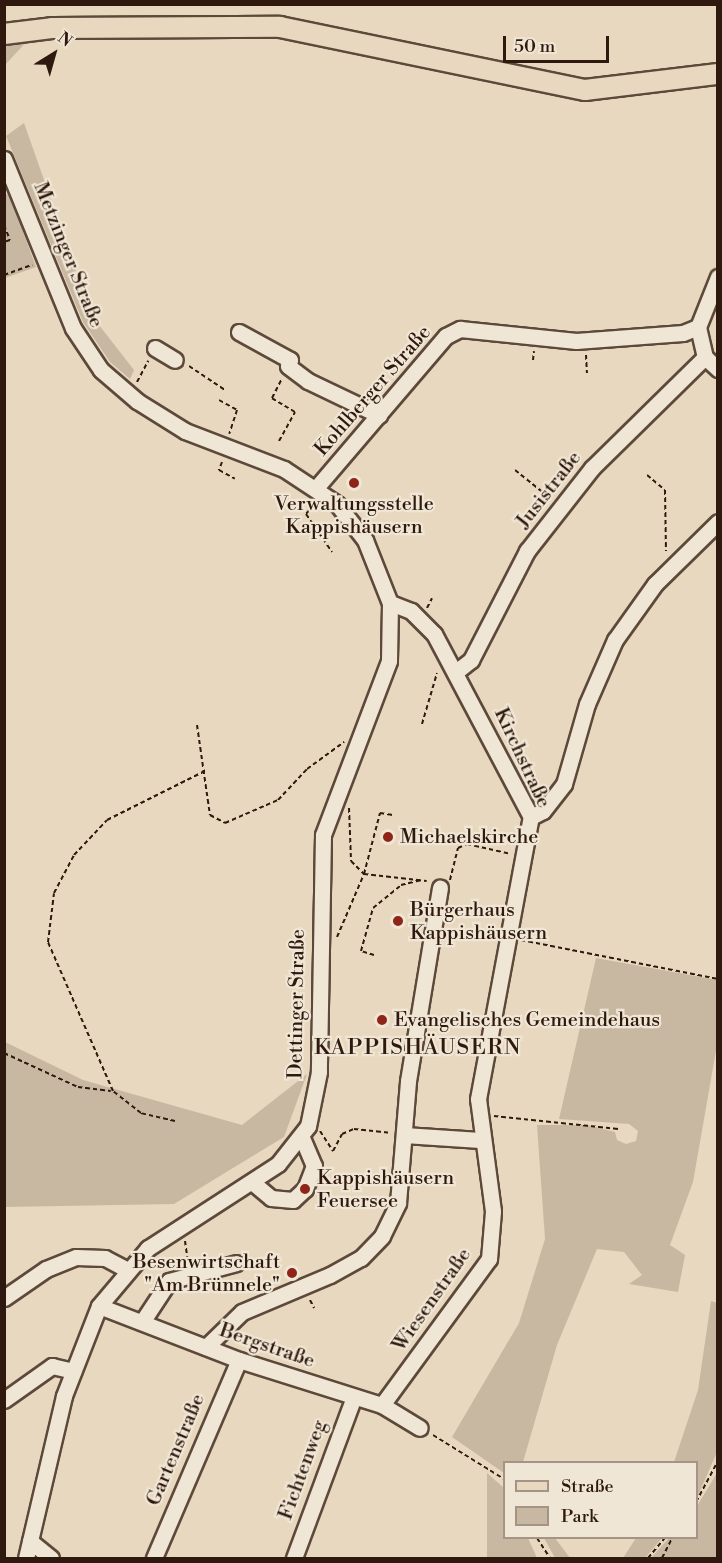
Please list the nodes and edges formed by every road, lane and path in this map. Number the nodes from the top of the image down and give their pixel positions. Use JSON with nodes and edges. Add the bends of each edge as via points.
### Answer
{"nodes":[{"id":1,"x":4,"y":34,"type":"edge"},
{"id":2,"x":717,"y":74,"type":"edge"},
{"id":3,"x":4,"y":159,"type":"edge"},
{"id":4,"x":4,"y":225,"type":"edge"},
{"id":5,"x":4,"y":242,"type":"edge"},
{"id":6,"x":46,"y":260,"type":"junction"},
{"id":7,"x":4,"y":275,"type":"edge"},
{"id":8,"x":717,"y":277,"type":"edge"},
{"id":9,"x":698,"y":327,"type":"junction"},
{"id":10,"x":239,"y":332,"type":"dead end"},
{"id":11,"x":585,"y":340,"type":"junction"},
{"id":12,"x":154,"y":348,"type":"joint"},
{"id":13,"x":705,"y":357,"type":"junction"},
{"id":14,"x":175,"y":360,"type":"joint"},
{"id":15,"x":288,"y":366,"type":"junction"},
{"id":16,"x":717,"y":369,"type":"edge"},
{"id":17,"x":587,"y":374,"type":"dead end"},
{"id":18,"x":225,"y":390,"type":"dead end"},
{"id":19,"x":130,"y":395,"type":"junction"},
{"id":20,"x":219,"y":400,"type":"dead end"},
{"id":21,"x":380,"y":415,"type":"junction"},
{"id":22,"x":229,"y":429,"type":"dead end"},
{"id":23,"x":279,"y":441,"type":"dead end"},
{"id":24,"x":229,"y":446,"type":"junction"},
{"id":25,"x":515,"y":470,"type":"dead end"},
{"id":26,"x":647,"y":475,"type":"dead end"},
{"id":27,"x":235,"y":479,"type":"dead end"},
{"id":28,"x":320,"y":490,"type":"junction"},
{"id":29,"x":562,"y":507,"type":"junction"},
{"id":30,"x":717,"y":522,"type":"edge"},
{"id":31,"x":332,"y":552,"type":"dead end"},
{"id":32,"x":667,"y":572,"type":"junction"},
{"id":33,"x":390,"y":603,"type":"junction"},
{"id":34,"x":444,"y":651,"type":"junction"},
{"id":35,"x":457,"y":671,"type":"junction"},
{"id":36,"x":422,"y":724,"type":"dead end"},
{"id":37,"x":197,"y":725,"type":"dead end"},
{"id":38,"x":356,"y":743,"type":"junction"},
{"id":39,"x":205,"y":771,"type":"junction"},
{"id":40,"x":349,"y":808,"type":"dead end"},
{"id":41,"x":393,"y":815,"type":"dead end"},
{"id":42,"x":531,"y":817,"type":"junction"},
{"id":43,"x":526,"y":864,"type":"junction"},
{"id":44,"x":364,"y":874,"type":"junction"},
{"id":45,"x":424,"y":880,"type":"junction"},
{"id":46,"x":440,"y":888,"type":"junction"},
{"id":47,"x":339,"y":931,"type":"dead end"},
{"id":48,"x":510,"y":938,"type":"junction"},
{"id":49,"x":374,"y":955,"type":"dead end"},
{"id":50,"x":717,"y":979,"type":"edge"},
{"id":51,"x":4,"y":1053,"type":"edge"},
{"id":52,"x":113,"y":1091,"type":"junction"},
{"id":53,"x":479,"y":1114,"type":"junction"},
{"id":54,"x":175,"y":1121,"type":"dead end"},
{"id":55,"x":618,"y":1129,"type":"dead end"},
{"id":56,"x":304,"y":1131,"type":"junction"},
{"id":57,"x":405,"y":1135,"type":"junction"},
{"id":58,"x":480,"y":1140,"type":"junction"},
{"id":59,"x":252,"y":1182,"type":"junction"},
{"id":60,"x":186,"y":1244,"type":"dead end"},
{"id":61,"x":236,"y":1263,"type":"dead end"},
{"id":62,"x":128,"y":1270,"type":"junction"},
{"id":63,"x":190,"y":1274,"type":"junction"},
{"id":64,"x":4,"y":1298,"type":"edge"},
{"id":65,"x":99,"y":1306,"type":"junction"},
{"id":66,"x":142,"y":1323,"type":"junction"},
{"id":67,"x":206,"y":1347,"type":"junction"},
{"id":68,"x":239,"y":1360,"type":"junction"},
{"id":69,"x":73,"y":1371,"type":"junction"},
{"id":70,"x":354,"y":1397,"type":"junction"},
{"id":71,"x":4,"y":1400,"type":"edge"},
{"id":72,"x":382,"y":1405,"type":"junction"},
{"id":73,"x":420,"y":1428,"type":"joint"},
{"id":74,"x":717,"y":1461,"type":"edge"},
{"id":75,"x":503,"y":1478,"type":"edge"},
{"id":76,"x":698,"y":1498,"type":"edge"},
{"id":77,"x":538,"y":1539,"type":"edge"},
{"id":78,"x":664,"y":1539,"type":"edge"},
{"id":79,"x":672,"y":1539,"type":"edge"},
{"id":80,"x":30,"y":1541,"type":"junction"},
{"id":81,"x":26,"y":1558,"type":"edge"},
{"id":82,"x":51,"y":1558,"type":"edge"},
{"id":83,"x":154,"y":1558,"type":"edge"},
{"id":84,"x":294,"y":1558,"type":"edge"},
{"id":85,"x":550,"y":1558,"type":"edge"},
{"id":86,"x":648,"y":1558,"type":"edge"},
{"id":87,"x":662,"y":1558,"type":"edge"}],
"edges":[{"from":1,"to":2,"type":"main road","via":[[152,26],[280,27],[585,90]]},
{"from":3,"to":6,"type":"street","name":"Metzinger Straße"},
{"from":4,"to":5,"type":"path","via":[[10,240]]},
{"from":6,"to":7,"type":"path"},
{"from":6,"to":19,"type":"street","name":"Metzinger Straße","via":[[84,348]]},
{"from":8,"to":9,"type":"street"},
{"from":9,"to":11,"type":"street","name":"Kohlberger Straße"},
{"from":9,"to":13,"type":"street"},
{"from":10,"to":15,"type":"street","via":[[290,360]]},
{"from":11,"to":17,"type":"path"},
{"from":11,"to":21,"type":"street","name":"Kohlberger Straße","via":[[460,329],[446,336]]},
{"from":12,"to":14,"type":"street"},
{"from":12,"to":19,"type":"path"},
{"from":13,"to":16,"type":"street"},
{"from":13,"to":29,"type":"street","name":"Jusistraße","via":[[599,459]]},
{"from":14,"to":18,"type":"path"},
{"from":15,"to":21,"type":"street"},
{"from":15,"to":23,"type":"path","via":[[272,398],[295,412]]},
{"from":19,"to":24,"type":"street","name":"Metzinger Straße","via":[[185,430]]},
{"from":20,"to":22,"type":"path","via":[[237,410]]},
{"from":21,"to":28,"type":"street","name":"Kohlberger Straße"},
{"from":24,"to":27,"type":"path","via":[[219,470]]},
{"from":24,"to":28,"type":"street","name":"Metzinger Straße"},
{"from":25,"to":29,"type":"path"},
{"from":26,"to":32,"type":"path","via":[[665,490]]},
{"from":28,"to":31,"type":"path","via":[[306,514]]},
{"from":28,"to":33,"type":"street","name":"Metzinger Straße","via":[[365,540]]},
{"from":29,"to":35,"type":"street","name":"Jusistraße","via":[[527,551],[471,660]]},
{"from":30,"to":32,"type":"street"},
{"from":32,"to":42,"type":"street","via":[[615,640],[587,705],[564,784],[543,811]]},
{"from":33,"to":34,"type":"street","name":"Kirchstraße","via":[[411,611]]},
{"from":33,"to":38,"type":"street","name":"Dettinger Straße","via":[[389,661]]},
{"from":34,"to":35,"type":"street","name":"Kirchstraße"},
{"from":34,"to":36,"type":"path"},
{"from":35,"to":42,"type":"street","name":"Kirchstraße"},
{"from":37,"to":39,"type":"path"},
{"from":38,"to":39,"type":"path","via":[[340,742],[278,800],[225,823],[210,816]]},
{"from":38,"to":56,"type":"street","name":"Dettinger Straße","via":[[323,835],[319,1072]]},
{"from":39,"to":52,"type":"path","via":[[107,820],[74,855],[54,893],[48,942]]},
{"from":40,"to":44,"type":"path","via":[[351,861]]},
{"from":41,"to":44,"type":"path","via":[[380,813]]},
{"from":42,"to":43,"type":"street","name":"Kirchstraße"},
{"from":43,"to":46,"type":"path","via":[[512,854],[467,844],[458,848],[450,883]]},
{"from":43,"to":48,"type":"street","name":"Kirchstraße"},
{"from":44,"to":45,"type":"path"},
{"from":44,"to":47,"type":"path"},
{"from":45,"to":46,"type":"path"},
{"from":45,"to":49,"type":"path","via":[[401,885],[373,908],[361,951]]},
{"from":46,"to":57,"type":"street"},
{"from":48,"to":50,"type":"path"},
{"from":48,"to":53,"type":"street","name":"Kirchstraße"},
{"from":51,"to":52,"type":"path","via":[[78,1087]]},
{"from":52,"to":54,"type":"path","via":[[141,1113]]},
{"from":53,"to":55,"type":"path"},
{"from":53,"to":58,"type":"street","name":"Kirchstraße"},
{"from":56,"to":57,"type":"path","via":[[325,1133],[333,1151],[342,1134],[354,1129]]},
{"from":56,"to":59,"type":"street","name":"Dettinger Straße","via":[[278,1164]]},
{"from":56,"to":59,"type":"street","via":[[314,1166],[305,1189],[293,1200],[271,1198]]},
{"from":57,"to":58,"type":"street"},
{"from":57,"to":67,"type":"street","via":[[398,1203],[382,1236],[361,1258],[242,1311]]},
{"from":58,"to":72,"type":"street","name":"Wiesenstraße","via":[[493,1211],[489,1259]]},
{"from":59,"to":62,"type":"street","name":"Dettinger Straße","via":[[177,1225]]},
{"from":60,"to":63,"type":"path"},
{"from":61,"to":63,"type":"street"},
{"from":62,"to":64,"type":"street","via":[[105,1258],[76,1257],[46,1269]]},
{"from":62,"to":65,"type":"street","name":"Dettinger Straße"},
{"from":63,"to":66,"type":"street","via":[[169,1281]]},
{"from":65,"to":66,"type":"street","name":"Bergstraße"},
{"from":65,"to":69,"type":"street","name":"Dettinger Straße"},
{"from":66,"to":67,"type":"street","name":"Bergstraße"},
{"from":67,"to":68,"type":"street","name":"Bergstraße"},
{"from":68,"to":70,"type":"street","name":"Bergstraße"},
{"from":68,"to":83,"type":"street","name":"Gartenstraße"},
{"from":69,"to":71,"type":"street","via":[[51,1366]]},
{"from":69,"to":80,"type":"street","name":"Dettinger Straße"},
{"from":70,"to":72,"type":"street","name":"Bergstraße"},
{"from":70,"to":84,"type":"street","name":"Fichtenweg","via":[[328,1455]]},
{"from":72,"to":73,"type":"street","name":"Bergstraße"},
{"from":73,"to":75,"type":"path"},
{"from":74,"to":76,"type":"path"},
{"from":77,"to":85,"type":"path"},
{"from":78,"to":86,"type":"path"},
{"from":79,"to":87,"type":"path"},
{"from":80,"to":81,"type":"street","name":"Dettinger Straße"},
{"from":80,"to":82,"type":"street"}]}
